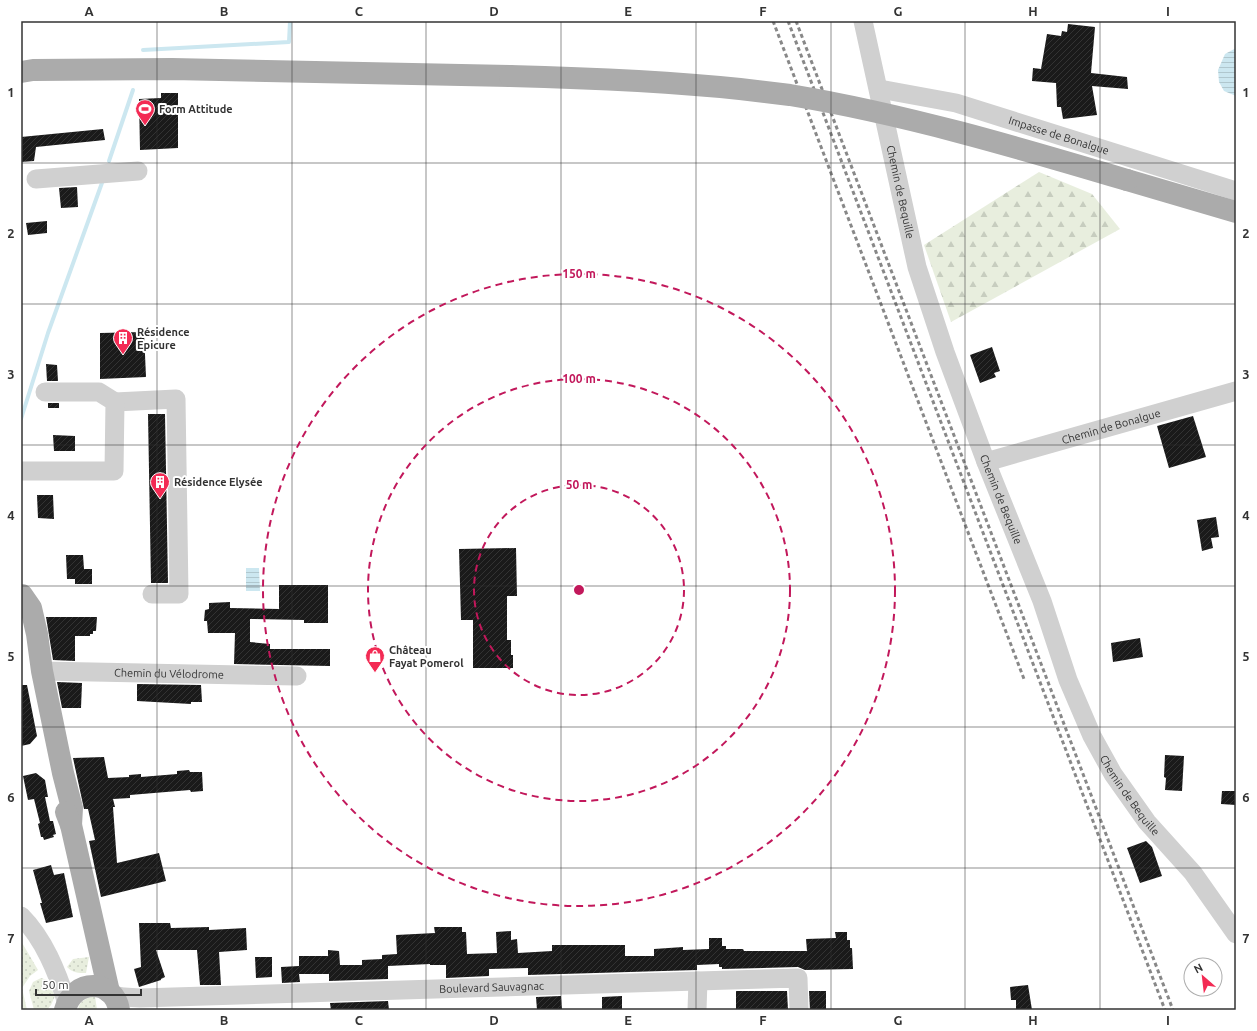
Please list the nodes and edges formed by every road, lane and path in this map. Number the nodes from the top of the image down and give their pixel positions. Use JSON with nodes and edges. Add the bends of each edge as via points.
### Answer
{"nodes":[{"id":1,"x":864,"y":21,"type":"edge"},
{"id":2,"x":92,"y":70,"type":"junction"},
{"id":3,"x":21,"y":72,"type":"edge"},
{"id":4,"x":21,"y":79,"type":"edge"},
{"id":5,"x":879,"y":90,"type":"junction"},
{"id":6,"x":138,"y":171,"type":"dead end"},
{"id":7,"x":36,"y":179,"type":"dead end"},
{"id":8,"x":1236,"y":192,"type":"edge"},
{"id":9,"x":1236,"y":212,"type":"edge"},
{"id":10,"x":1236,"y":391,"type":"edge"},
{"id":11,"x":45,"y":392,"type":"dead end"},
{"id":12,"x":115,"y":402,"type":"junction"},
{"id":13,"x":986,"y":462,"type":"junction"},
{"id":14,"x":21,"y":470,"type":"edge"},
{"id":15,"x":22,"y":591,"type":"edge"},
{"id":16,"x":152,"y":594,"type":"dead end"},
{"id":17,"x":42,"y":671,"type":"junction"},
{"id":18,"x":297,"y":676,"type":"dead end"},
{"id":19,"x":21,"y":916,"type":"edge"},
{"id":20,"x":1236,"y":934,"type":"edge"},
{"id":21,"x":698,"y":981,"type":"junction"},
{"id":22,"x":184,"y":996,"type":"junction"},
{"id":23,"x":92,"y":998,"type":"edge"},
{"id":24,"x":135,"y":1010,"type":"edge"},
{"id":25,"x":698,"y":1010,"type":"edge"},
{"id":26,"x":799,"y":1010,"type":"edge"}],
"edges":[{"from":1,"to":5,"type":"street","name":"Chemin de Bequille"},
{"from":2,"to":3,"type":"main road"},
{"from":2,"to":4,"type":"main road"},
{"from":2,"to":9,"type":"main road","bridge":true,"via":[[172,69],[601,79],[687,83],[789,95],[903,118]]},
{"from":5,"to":8,"type":"street","name":"Impasse de Bonalgue","via":[[956,102]]},
{"from":5,"to":13,"type":"street","name":"Chemin de Bequille","via":[[917,267]]},
{"from":6,"to":7,"type":"street"},
{"from":10,"to":13,"type":"street","name":"Chemin de Bonalgue"},
{"from":11,"to":12,"type":"street","via":[[99,392]]},
{"from":12,"to":14,"type":"street","via":[[114,471]]},
{"from":12,"to":16,"type":"street","via":[[176,398],[179,594]]},
{"from":13,"to":20,"type":"street","name":"Chemin de Bequille","via":[[1042,601],[1068,680],[1092,736],[1113,774],[1147,822],[1193,873]]},
{"from":15,"to":17,"type":"main road","via":[[37,634]]},
{"from":17,"to":18,"type":"street","name":"Chemin du Vélodrome"},
{"from":17,"to":23,"type":"main road","via":[[72,808],[71,825],[90,909]]},
{"from":19,"to":23,"type":"street","via":[[38,938],[57,973]]},
{"from":21,"to":22,"type":"street","name":"Boulevard Sauvagnac"},
{"from":21,"to":25,"type":"street"},
{"from":21,"to":26,"type":"street","name":"Boulevard Sauvagnac","via":[[798,978]]},
{"from":22,"to":23,"type":"street","name":"Boulevard Sauvagnac"},
{"from":22,"to":24,"type":"street","name":"Boulevard Sauvagnac"}]}
